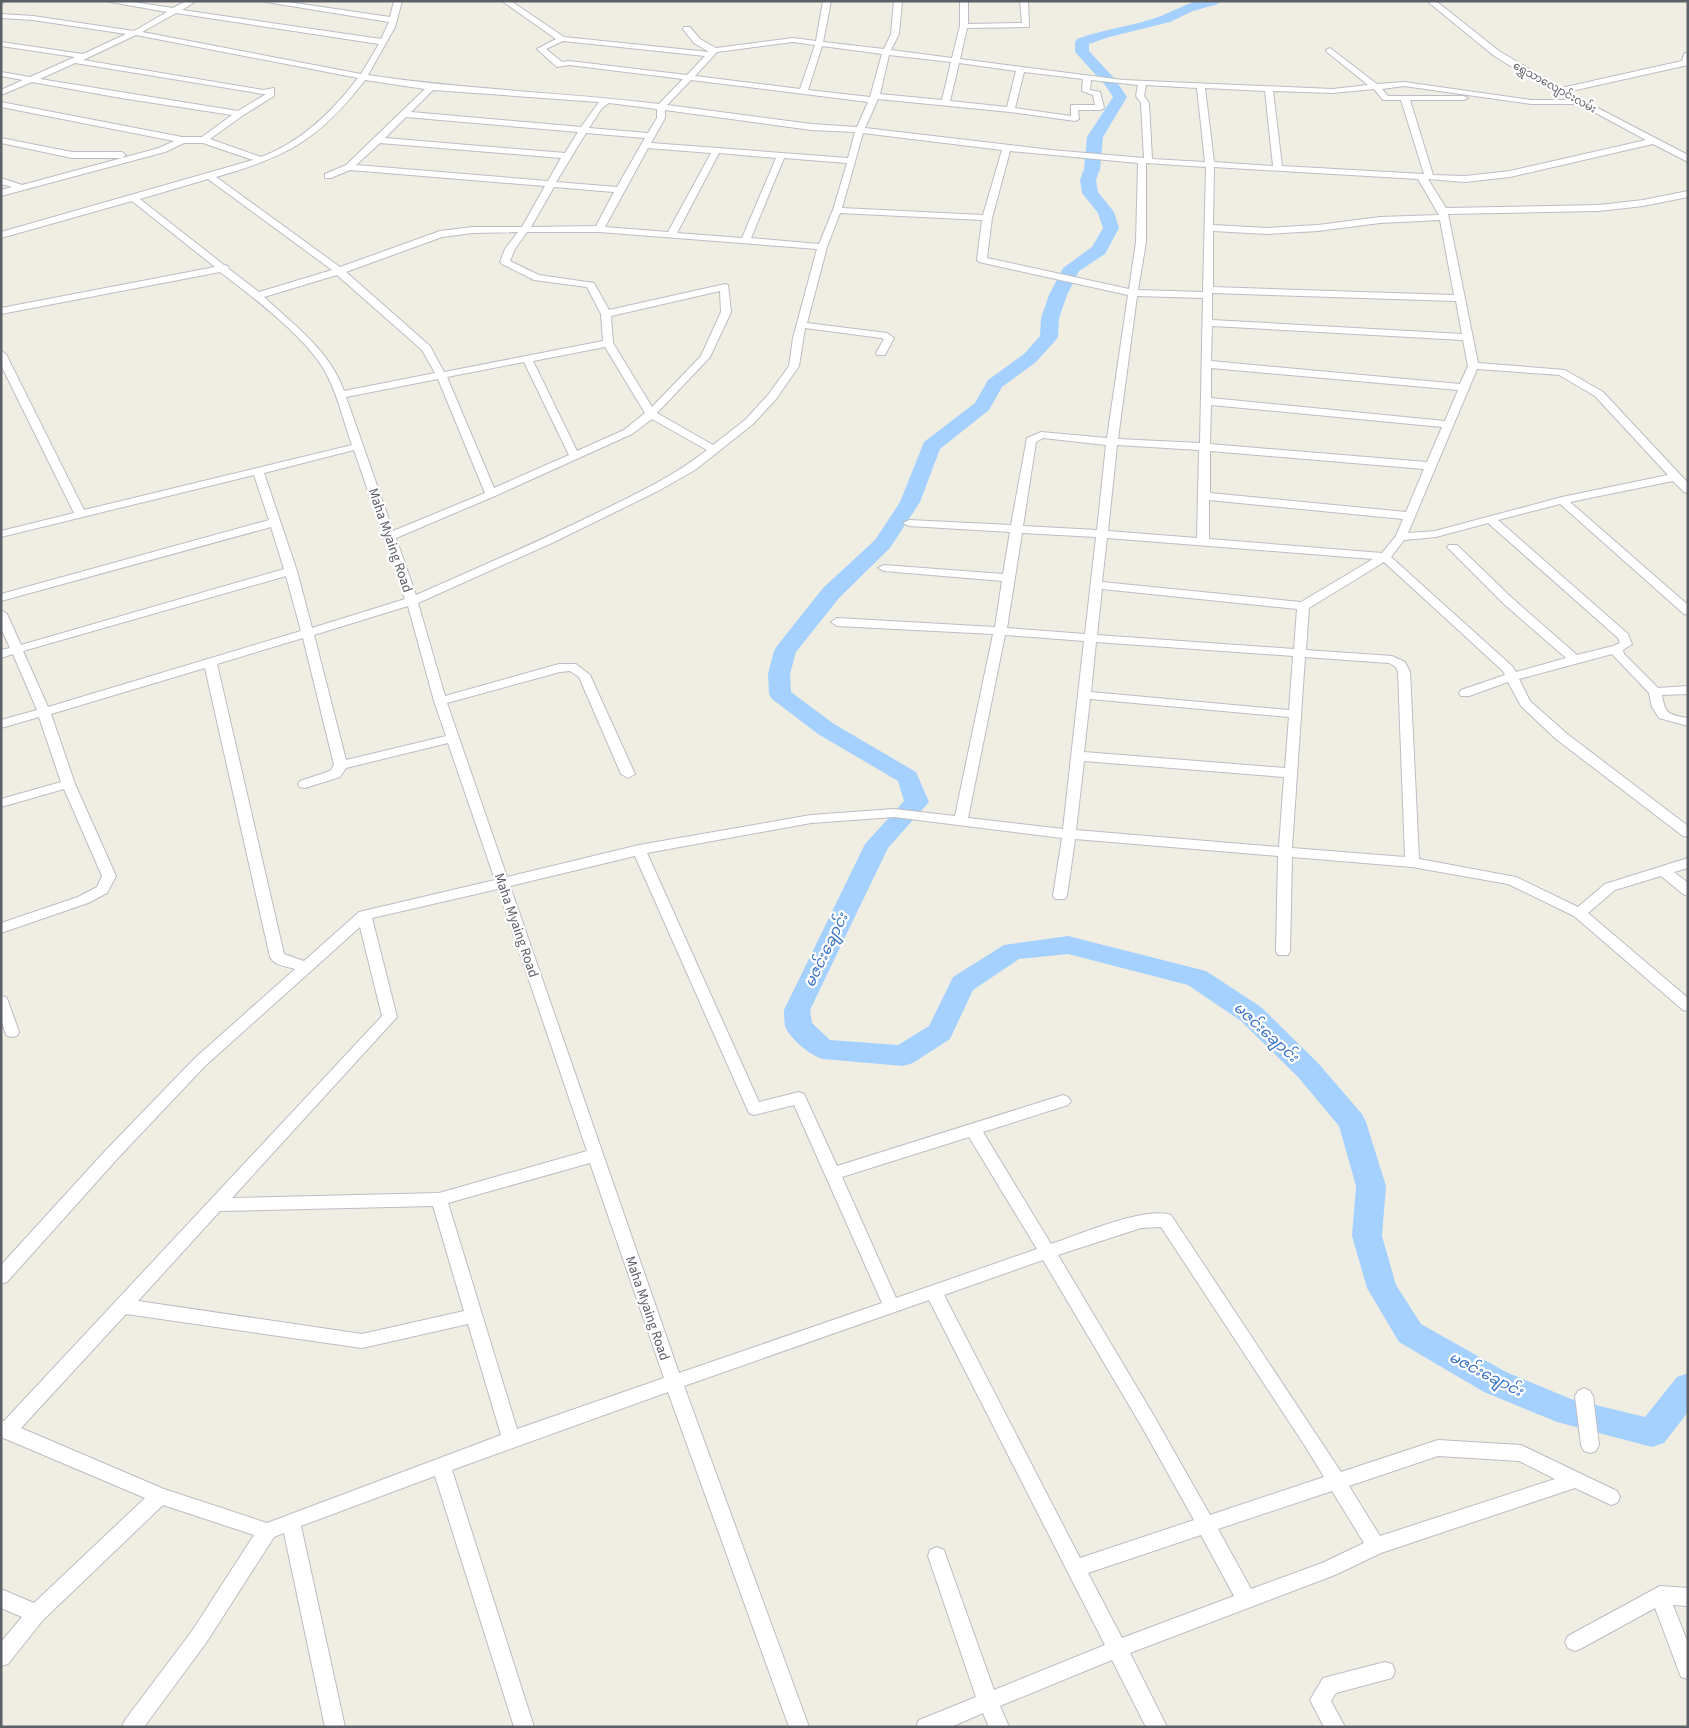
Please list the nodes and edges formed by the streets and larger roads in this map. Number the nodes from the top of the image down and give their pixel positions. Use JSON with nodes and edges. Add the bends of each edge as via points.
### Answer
{"nodes":[{"id":1,"x":109,"y":1,"type":"edge"},
{"id":2,"x":192,"y":1,"type":"edge"},
{"id":3,"x":264,"y":1,"type":"edge"},
{"id":4,"x":398,"y":1,"type":"edge"},
{"id":5,"x":506,"y":1,"type":"edge"},
{"id":6,"x":827,"y":1,"type":"edge"},
{"id":7,"x":898,"y":1,"type":"edge"},
{"id":8,"x":964,"y":1,"type":"edge"},
{"id":9,"x":1024,"y":1,"type":"edge"},
{"id":10,"x":1431,"y":1,"type":"edge"},
{"id":11,"x":176,"y":10,"type":"junction"},
{"id":12,"x":1,"y":16,"type":"edge"},
{"id":13,"x":393,"y":20,"type":"junction"},
{"id":14,"x":964,"y":26,"type":"junction"},
{"id":15,"x":687,"y":29,"type":"dead end"},
{"id":16,"x":135,"y":33,"type":"junction"},
{"id":17,"x":562,"y":39,"type":"junction"},
{"id":18,"x":382,"y":42,"type":"junction"},
{"id":19,"x":1,"y":44,"type":"edge"},
{"id":20,"x":819,"y":44,"type":"junction"},
{"id":21,"x":1330,"y":50,"type":"dead end"},
{"id":22,"x":713,"y":52,"type":"junction"},
{"id":23,"x":886,"y":52,"type":"junction"},
{"id":24,"x":1688,"y":54,"type":"edge"},
{"id":25,"x":83,"y":56,"type":"junction"},
{"id":26,"x":956,"y":60,"type":"junction"},
{"id":27,"x":1020,"y":70,"type":"junction"},
{"id":28,"x":1,"y":74,"type":"edge"},
{"id":29,"x":364,"y":77,"type":"junction"},
{"id":30,"x":688,"y":77,"type":"junction"},
{"id":31,"x":32,"y":78,"type":"junction"},
{"id":32,"x":1090,"y":79,"type":"junction"},
{"id":33,"x":1143,"y":83,"type":"junction"},
{"id":34,"x":431,"y":87,"type":"junction"},
{"id":35,"x":1200,"y":87,"type":"junction"},
{"id":36,"x":1269,"y":87,"type":"junction"},
{"id":37,"x":1377,"y":88,"type":"junction"},
{"id":38,"x":803,"y":91,"type":"junction"},
{"id":39,"x":1560,"y":91,"type":"junction"},
{"id":40,"x":1,"y":92,"type":"edge"},
{"id":41,"x":1480,"y":96,"type":"junction"},
{"id":42,"x":874,"y":98,"type":"junction"},
{"id":43,"x":1405,"y":99,"type":"junction"},
{"id":44,"x":607,"y":100,"type":"junction"},
{"id":45,"x":945,"y":102,"type":"junction"},
{"id":46,"x":1581,"y":102,"type":"junction"},
{"id":47,"x":1,"y":104,"type":"edge"},
{"id":48,"x":661,"y":107,"type":"junction"},
{"id":49,"x":1010,"y":110,"type":"junction"},
{"id":50,"x":239,"y":114,"type":"junction"},
{"id":51,"x":404,"y":114,"type":"junction"},
{"id":52,"x":583,"y":130,"type":"junction"},
{"id":53,"x":860,"y":130,"type":"junction"},
{"id":54,"x":650,"y":136,"type":"junction"},
{"id":55,"x":1,"y":140,"type":"edge"},
{"id":56,"x":182,"y":140,"type":"junction"},
{"id":57,"x":204,"y":140,"type":"junction"},
{"id":58,"x":378,"y":140,"type":"junction"},
{"id":59,"x":1654,"y":141,"type":"junction"},
{"id":60,"x":645,"y":145,"type":"junction"},
{"id":61,"x":1007,"y":147,"type":"junction"},
{"id":62,"x":716,"y":151,"type":"junction"},
{"id":63,"x":140,"y":156,"type":"junction"},
{"id":64,"x":567,"y":156,"type":"junction"},
{"id":65,"x":781,"y":156,"type":"junction"},
{"id":66,"x":1688,"y":159,"type":"edge"},
{"id":67,"x":261,"y":160,"type":"junction"},
{"id":68,"x":852,"y":161,"type":"junction"},
{"id":69,"x":1145,"y":161,"type":"junction"},
{"id":70,"x":1210,"y":164,"type":"junction"},
{"id":71,"x":349,"y":167,"type":"junction"},
{"id":72,"x":1278,"y":168,"type":"junction"},
{"id":73,"x":209,"y":176,"type":"junction"},
{"id":74,"x":328,"y":176,"type":"dead end"},
{"id":75,"x":1425,"y":176,"type":"junction"},
{"id":76,"x":1,"y":181,"type":"edge"},
{"id":77,"x":549,"y":184,"type":"junction"},
{"id":78,"x":21,"y":187,"type":"junction"},
{"id":79,"x":620,"y":190,"type":"junction"},
{"id":80,"x":1,"y":193,"type":"edge"},
{"id":81,"x":1688,"y":194,"type":"edge"},
{"id":82,"x":132,"y":197,"type":"junction"},
{"id":83,"x":837,"y":210,"type":"junction"},
{"id":84,"x":1443,"y":214,"type":"junction"},
{"id":85,"x":987,"y":218,"type":"junction"},
{"id":86,"x":1210,"y":228,"type":"junction"},
{"id":87,"x":525,"y":229,"type":"junction"},
{"id":88,"x":599,"y":229,"type":"junction"},
{"id":89,"x":1,"y":235,"type":"edge"},
{"id":90,"x":671,"y":235,"type":"junction"},
{"id":91,"x":745,"y":241,"type":"junction"},
{"id":92,"x":822,"y":247,"type":"junction"},
{"id":93,"x":225,"y":268,"type":"junction"},
{"id":94,"x":338,"y":271,"type":"junction"},
{"id":95,"x":1209,"y":292,"type":"junction"},
{"id":96,"x":1133,"y":293,"type":"junction"},
{"id":97,"x":257,"y":296,"type":"junction"},
{"id":98,"x":1460,"y":298,"type":"junction"},
{"id":99,"x":1,"y":311,"type":"edge"},
{"id":100,"x":606,"y":314,"type":"junction"},
{"id":101,"x":1207,"y":323,"type":"junction"},
{"id":102,"x":802,"y":325,"type":"junction"},
{"id":103,"x":1467,"y":337,"type":"junction"},
{"id":104,"x":608,"y":343,"type":"junction"},
{"id":105,"x":881,"y":353,"type":"dead end"},
{"id":106,"x":1,"y":354,"type":"edge"},
{"id":107,"x":527,"y":358,"type":"junction"},
{"id":108,"x":1206,"y":364,"type":"junction"},
{"id":109,"x":1473,"y":366,"type":"junction"},
{"id":110,"x":441,"y":375,"type":"junction"},
{"id":111,"x":1464,"y":387,"type":"junction"},
{"id":112,"x":340,"y":395,"type":"junction"},
{"id":113,"x":1206,"y":400,"type":"junction"},
{"id":114,"x":651,"y":414,"type":"junction"},
{"id":115,"x":1448,"y":424,"type":"junction"},
{"id":116,"x":1112,"y":442,"type":"junction"},
{"id":117,"x":359,"y":446,"type":"junction"},
{"id":118,"x":1205,"y":447,"type":"junction"},
{"id":119,"x":714,"y":450,"type":"junction"},
{"id":120,"x":574,"y":455,"type":"junction"},
{"id":121,"x":1431,"y":466,"type":"junction"},
{"id":122,"x":258,"y":470,"type":"junction"},
{"id":123,"x":1675,"y":477,"type":"junction"},
{"id":124,"x":1688,"y":490,"type":"edge"},
{"id":125,"x":491,"y":494,"type":"junction"},
{"id":126,"x":1204,"y":496,"type":"junction"},
{"id":127,"x":1562,"y":500,"type":"junction"},
{"id":128,"x":81,"y":515,"type":"junction"},
{"id":129,"x":1410,"y":516,"type":"junction"},
{"id":130,"x":1490,"y":520,"type":"junction"},
{"id":131,"x":276,"y":522,"type":"junction"},
{"id":132,"x":909,"y":522,"type":"dead end"},
{"id":133,"x":1017,"y":529,"type":"junction"},
{"id":134,"x":1,"y":534,"type":"edge"},
{"id":135,"x":1102,"y":534,"type":"junction"},
{"id":136,"x":389,"y":537,"type":"junction"},
{"id":137,"x":1401,"y":537,"type":"junction"},
{"id":138,"x":1203,"y":543,"type":"junction"},
{"id":139,"x":1453,"y":547,"type":"dead end"},
{"id":140,"x":1385,"y":557,"type":"junction"},
{"id":141,"x":884,"y":568,"type":"dead end"},
{"id":142,"x":291,"y":571,"type":"junction"},
{"id":143,"x":1009,"y":578,"type":"junction"},
{"id":144,"x":1096,"y":585,"type":"junction"},
{"id":145,"x":1,"y":598,"type":"edge"},
{"id":146,"x":412,"y":601,"type":"junction"},
{"id":147,"x":1303,"y":606,"type":"junction"},
{"id":148,"x":1688,"y":611,"type":"edge"},
{"id":149,"x":1,"y":614,"type":"edge"},
{"id":150,"x":836,"y":622,"type":"dead end"},
{"id":151,"x":1000,"y":631,"type":"junction"},
{"id":152,"x":309,"y":633,"type":"junction"},
{"id":153,"x":1090,"y":638,"type":"junction"},
{"id":154,"x":16,"y":650,"type":"junction"},
{"id":155,"x":1617,"y":650,"type":"junction"},
{"id":156,"x":1,"y":654,"type":"edge"},
{"id":157,"x":1299,"y":654,"type":"junction"},
{"id":158,"x":1575,"y":659,"type":"junction"},
{"id":159,"x":210,"y":661,"type":"junction"},
{"id":160,"x":1512,"y":677,"type":"junction"},
{"id":161,"x":1688,"y":690,"type":"edge"},
{"id":162,"x":1655,"y":692,"type":"junction"},
{"id":163,"x":1465,"y":693,"type":"dead end"},
{"id":164,"x":1084,"y":695,"type":"junction"},
{"id":165,"x":440,"y":702,"type":"junction"},
{"id":166,"x":44,"y":712,"type":"junction"},
{"id":167,"x":1295,"y":714,"type":"junction"},
{"id":168,"x":1688,"y":722,"type":"edge"},
{"id":169,"x":1,"y":724,"type":"edge"},
{"id":170,"x":453,"y":738,"type":"junction"},
{"id":171,"x":1077,"y":756,"type":"junction"},
{"id":172,"x":341,"y":765,"type":"junction"},
{"id":173,"x":1290,"y":773,"type":"junction"},
{"id":174,"x":628,"y":774,"type":"dead end"},
{"id":175,"x":68,"y":784,"type":"junction"},
{"id":176,"x":305,"y":784,"type":"dead end"},
{"id":177,"x":1,"y":803,"type":"edge"},
{"id":178,"x":958,"y":821,"type":"junction"},
{"id":179,"x":1688,"y":833,"type":"edge"},
{"id":180,"x":1069,"y":834,"type":"junction"},
{"id":181,"x":639,"y":850,"type":"junction"},
{"id":182,"x":1285,"y":852,"type":"junction"},
{"id":183,"x":1412,"y":862,"type":"junction"},
{"id":184,"x":1688,"y":863,"type":"edge"},
{"id":185,"x":1662,"y":870,"type":"junction"},
{"id":186,"x":503,"y":884,"type":"junction"},
{"id":187,"x":1688,"y":891,"type":"edge"},
{"id":188,"x":1060,"y":896,"type":"dead end"},
{"id":189,"x":1579,"y":913,"type":"junction"},
{"id":190,"x":364,"y":915,"type":"junction"},
{"id":191,"x":1,"y":928,"type":"edge"},
{"id":192,"x":1283,"y":951,"type":"dead end"},
{"id":193,"x":304,"y":970,"type":"junction"},
{"id":194,"x":1,"y":1001,"type":"edge"},
{"id":195,"x":1688,"y":1006,"type":"edge"},
{"id":196,"x":12,"y":1032,"type":"dead end"},
{"id":197,"x":1063,"y":1102,"type":"dead end"},
{"id":198,"x":973,"y":1130,"type":"junction"},
{"id":199,"x":596,"y":1155,"type":"junction"},
{"id":200,"x":833,"y":1174,"type":"junction"},
{"id":201,"x":440,"y":1198,"type":"junction"},
{"id":202,"x":216,"y":1205,"type":"junction"},
{"id":203,"x":1047,"y":1252,"type":"junction"},
{"id":204,"x":19,"y":1256,"type":"junction"},
{"id":205,"x":1,"y":1263,"type":"edge"},
{"id":206,"x":1,"y":1277,"type":"edge"},
{"id":207,"x":934,"y":1293,"type":"junction"},
{"id":208,"x":123,"y":1306,"type":"junction"},
{"id":209,"x":892,"y":1307,"type":"junction"},
{"id":210,"x":474,"y":1316,"type":"junction"},
{"id":211,"x":674,"y":1383,"type":"junction"},
{"id":212,"x":1584,"y":1396,"type":"dead end"},
{"id":213,"x":4,"y":1429,"type":"edge"},
{"id":214,"x":510,"y":1439,"type":"junction"},
{"id":215,"x":1590,"y":1445,"type":"dead end"},
{"id":216,"x":441,"y":1465,"type":"junction"},
{"id":217,"x":1576,"y":1480,"type":"junction"},
{"id":218,"x":1336,"y":1482,"type":"junction"},
{"id":219,"x":160,"y":1496,"type":"junction"},
{"id":220,"x":1611,"y":1497,"type":"dead end"},
{"id":221,"x":291,"y":1522,"type":"junction"},
{"id":222,"x":1207,"y":1525,"type":"junction"},
{"id":223,"x":267,"y":1531,"type":"junction"},
{"id":224,"x":1376,"y":1546,"type":"junction"},
{"id":225,"x":937,"y":1556,"type":"dead end"},
{"id":226,"x":1075,"y":1568,"type":"junction"},
{"id":227,"x":1660,"y":1595,"type":"junction"},
{"id":228,"x":1688,"y":1596,"type":"edge"},
{"id":229,"x":1,"y":1598,"type":"edge"},
{"id":230,"x":1246,"y":1600,"type":"junction"},
{"id":231,"x":36,"y":1614,"type":"junction"},
{"id":232,"x":1575,"y":1642,"type":"dead end"},
{"id":233,"x":1117,"y":1649,"type":"junction"},
{"id":234,"x":1,"y":1657,"type":"edge"},
{"id":235,"x":1688,"y":1670,"type":"edge"},
{"id":236,"x":1385,"y":1671,"type":"dead end"},
{"id":237,"x":988,"y":1702,"type":"junction"},
{"id":238,"x":132,"y":1727,"type":"edge"},
{"id":239,"x":335,"y":1727,"type":"edge"},
{"id":240,"x":524,"y":1727,"type":"edge"},
{"id":241,"x":799,"y":1727,"type":"edge"},
{"id":242,"x":926,"y":1727,"type":"edge"},
{"id":243,"x":999,"y":1727,"type":"edge"},
{"id":244,"x":1157,"y":1727,"type":"edge"},
{"id":245,"x":1335,"y":1727,"type":"edge"}],
"edges":[{"from":1,"to":11,"type":"street"},
{"from":2,"to":11,"type":"street"},
{"from":3,"to":13,"type":"street"},
{"from":4,"to":13,"type":"street"},
{"from":5,"to":17,"type":"street"},
{"from":6,"to":20,"type":"street"},
{"from":7,"to":23,"type":"street","via":[[895,34]]},
{"from":8,"to":14,"type":"street"},
{"from":9,"to":14,"type":"street","via":[[1026,25]]},
{"from":10,"to":39,"type":"street","name":"ရွှေသာလျောင်းလမ်း","via":[[1496,53]]},
{"from":11,"to":16,"type":"street"},
{"from":11,"to":18,"type":"street"},
{"from":12,"to":16,"type":"street"},
{"from":13,"to":18,"type":"street"},
{"from":14,"to":26,"type":"street"},
{"from":15,"to":22,"type":"street","via":[[697,42]]},
{"from":16,"to":25,"type":"street"},
{"from":16,"to":29,"type":"street"},
{"from":17,"to":22,"type":"street"},
{"from":17,"to":30,"type":"street","via":[[541,49],[560,65],[570,63]]},
{"from":18,"to":29,"type":"street"},
{"from":19,"to":25,"type":"street"},
{"from":20,"to":22,"type":"street","via":[[788,40]]},
{"from":20,"to":23,"type":"street"},
{"from":20,"to":38,"type":"street"},
{"from":21,"to":37,"type":"street"},
{"from":22,"to":30,"type":"street"},
{"from":23,"to":26,"type":"street"},
{"from":23,"to":42,"type":"street"},
{"from":24,"to":39,"type":"street","via":[[1685,63]]},
{"from":25,"to":31,"type":"street"},
{"from":25,"to":50,"type":"street","via":[[77,61],[263,92],[271,90],[271,94]]},
{"from":26,"to":27,"type":"street"},
{"from":26,"to":45,"type":"street"},
{"from":27,"to":32,"type":"street"},
{"from":27,"to":49,"type":"street"},
{"from":28,"to":31,"type":"street"},
{"from":29,"to":34,"type":"street"},
{"from":29,"to":67,"type":"street","via":[[327,118],[295,145]]},
{"from":30,"to":38,"type":"street"},
{"from":30,"to":48,"type":"street"},
{"from":31,"to":40,"type":"street"},
{"from":31,"to":50,"type":"street"},
{"from":32,"to":33,"type":"street"},
{"from":32,"to":49,"type":"street","via":[[1086,91],[1097,94],[1100,108],[1074,107],[1075,119]]},
{"from":33,"to":35,"type":"street"},
{"from":33,"to":69,"type":"street","via":[[1140,96],[1145,103]]},
{"from":34,"to":44,"type":"street"},
{"from":34,"to":51,"type":"street"},
{"from":35,"to":36,"type":"street"},
{"from":35,"to":70,"type":"street"},
{"from":36,"to":37,"type":"street","via":[[1273,90],[1333,92]]},
{"from":36,"to":72,"type":"street"},
{"from":37,"to":41,"type":"street","via":[[1404,84]]},
{"from":37,"to":43,"type":"street","via":[[1386,98]]},
{"from":38,"to":42,"type":"street"},
{"from":39,"to":46,"type":"street","name":"ရွှေသာလျောင်းလမ်း"},
{"from":41,"to":43,"type":"street"},
{"from":41,"to":46,"type":"street","via":[[1531,102]]},
{"from":42,"to":45,"type":"street"},
{"from":42,"to":53,"type":"street"},
{"from":43,"to":75,"type":"street"},
{"from":44,"to":48,"type":"street"},
{"from":44,"to":52,"type":"street"},
{"from":45,"to":49,"type":"street"},
{"from":46,"to":59,"type":"street","name":"ရွှေသာလျောင်းလမ်း"},
{"from":47,"to":56,"type":"street"},
{"from":48,"to":53,"type":"street","via":[[811,127]]},
{"from":48,"to":54,"type":"street","via":[[661,118]]},
{"from":50,"to":57,"type":"street"},
{"from":51,"to":52,"type":"street"},
{"from":51,"to":58,"type":"street"},
{"from":52,"to":54,"type":"street"},
{"from":52,"to":64,"type":"street"},
{"from":53,"to":61,"type":"street"},
{"from":53,"to":68,"type":"street"},
{"from":54,"to":60,"type":"street"},
{"from":55,"to":63,"type":"street","via":[[72,155]]},
{"from":56,"to":57,"type":"street"},
{"from":56,"to":63,"type":"street"},
{"from":57,"to":67,"type":"street"},
{"from":58,"to":64,"type":"street"},
{"from":58,"to":71,"type":"street"},
{"from":59,"to":66,"type":"street","name":"ရွှေသာလျောင်းလမ်း"},
{"from":59,"to":75,"type":"street","via":[[1510,174],[1465,179]]},
{"from":60,"to":62,"type":"street"},
{"from":60,"to":79,"type":"street"},
{"from":61,"to":69,"type":"street"},
{"from":61,"to":85,"type":"street"},
{"from":62,"to":65,"type":"street"},
{"from":62,"to":90,"type":"street"},
{"from":63,"to":78,"type":"street"},
{"from":64,"to":77,"type":"street"},
{"from":65,"to":68,"type":"street"},
{"from":65,"to":91,"type":"street"},
{"from":67,"to":73,"type":"street"},
{"from":68,"to":83,"type":"street"},
{"from":69,"to":70,"type":"street"},
{"from":69,"to":96,"type":"street","via":[[1141,242]]},
{"from":70,"to":72,"type":"street"},
{"from":70,"to":86,"type":"street"},
{"from":71,"to":74,"type":"street"},
{"from":71,"to":77,"type":"street"},
{"from":72,"to":75,"type":"street"},
{"from":73,"to":82,"type":"street"},
{"from":73,"to":94,"type":"street"},
{"from":75,"to":84,"type":"street"},
{"from":76,"to":78,"type":"street"},
{"from":77,"to":79,"type":"street"},
{"from":77,"to":87,"type":"street"},
{"from":78,"to":80,"type":"street"},
{"from":79,"to":88,"type":"street"},
{"from":81,"to":84,"type":"street","via":[[1599,208]]},
{"from":82,"to":89,"type":"street"},
{"from":82,"to":93,"type":"street","name":"Maha Myaing Road"},
{"from":83,"to":85,"type":"street"},
{"from":83,"to":92,"type":"street"},
{"from":84,"to":86,"type":"street","via":[[1318,228],[1266,231]]},
{"from":84,"to":98,"type":"street"},
{"from":85,"to":96,"type":"street","via":[[982,260]]},
{"from":86,"to":95,"type":"street"},
{"from":87,"to":88,"type":"street"},
{"from":87,"to":94,"type":"street","via":[[440,234]]},
{"from":87,"to":100,"type":"street","via":[[505,262],[537,278],[591,285]]},
{"from":88,"to":90,"type":"street"},
{"from":90,"to":91,"type":"street"},
{"from":91,"to":92,"type":"street"},
{"from":92,"to":102,"type":"street"},
{"from":93,"to":97,"type":"street","name":"Maha Myaing Road"},
{"from":93,"to":99,"type":"street"},
{"from":94,"to":97,"type":"street"},
{"from":94,"to":110,"type":"street","via":[[426,348]]},
{"from":95,"to":96,"type":"street"},
{"from":95,"to":98,"type":"street"},
{"from":95,"to":101,"type":"street"},
{"from":96,"to":116,"type":"street"},
{"from":97,"to":112,"type":"street","name":"Maha Myaing Road","via":[[313,347],[334,378]]},
{"from":98,"to":103,"type":"street"},
{"from":100,"to":104,"type":"street"},
{"from":100,"to":114,"type":"street","via":[[725,287],[726,312],[705,357]]},
{"from":101,"to":103,"type":"street"},
{"from":101,"to":108,"type":"street"},
{"from":102,"to":105,"type":"street","via":[[884,335],[889,338]]},
{"from":102,"to":119,"type":"street","via":[[794,366],[749,422]]},
{"from":103,"to":109,"type":"street"},
{"from":104,"to":107,"type":"street"},
{"from":104,"to":114,"type":"street"},
{"from":106,"to":128,"type":"street"},
{"from":107,"to":110,"type":"street"},
{"from":107,"to":120,"type":"street"},
{"from":108,"to":111,"type":"street"},
{"from":108,"to":113,"type":"street"},
{"from":109,"to":111,"type":"street"},
{"from":109,"to":123,"type":"street","via":[[1561,372],[1599,394]]},
{"from":110,"to":112,"type":"street"},
{"from":110,"to":125,"type":"street"},
{"from":111,"to":115,"type":"street"},
{"from":112,"to":117,"type":"street","name":"Maha Myaing Road"},
{"from":113,"to":115,"type":"street"},
{"from":113,"to":118,"type":"street"},
{"from":114,"to":119,"type":"street"},
{"from":114,"to":120,"type":"street","via":[[628,432]]},
{"from":115,"to":121,"type":"street"},
{"from":116,"to":118,"type":"street"},
{"from":116,"to":133,"type":"street","via":[[1041,434],[1031,440]]},
{"from":116,"to":135,"type":"street"},
{"from":117,"to":122,"type":"street"},
{"from":117,"to":136,"type":"street","name":"Maha Myaing Road"},
{"from":118,"to":121,"type":"street"},
{"from":118,"to":126,"type":"street"},
{"from":119,"to":146,"type":"street","via":[[691,468],[654,489],[550,540]]},
{"from":120,"to":125,"type":"street"},
{"from":121,"to":129,"type":"street"},
{"from":122,"to":128,"type":"street"},
{"from":122,"to":131,"type":"street"},
{"from":123,"to":124,"type":"street"},
{"from":123,"to":127,"type":"street"},
{"from":125,"to":136,"type":"street"},
{"from":126,"to":129,"type":"street"},
{"from":126,"to":138,"type":"street"},
{"from":127,"to":130,"type":"street"},
{"from":127,"to":148,"type":"street"},
{"from":128,"to":134,"type":"street"},
{"from":129,"to":137,"type":"street"},
{"from":130,"to":137,"type":"street","via":[[1436,534]]},
{"from":130,"to":155,"type":"street","via":[[1624,637],[1626,644]]},
{"from":131,"to":142,"type":"street"},
{"from":131,"to":145,"type":"street"},
{"from":132,"to":133,"type":"street"},
{"from":133,"to":135,"type":"street"},
{"from":133,"to":143,"type":"street"},
{"from":135,"to":138,"type":"street"},
{"from":135,"to":144,"type":"street"},
{"from":136,"to":146,"type":"street","name":"Maha Myaing Road"},
{"from":137,"to":140,"type":"street"},
{"from":138,"to":140,"type":"street"},
{"from":139,"to":158,"type":"street","via":[[1508,601]]},
{"from":140,"to":147,"type":"street"},
{"from":140,"to":160,"type":"street","via":[[1508,669]]},
{"from":141,"to":143,"type":"street"},
{"from":142,"to":152,"type":"street"},
{"from":142,"to":154,"type":"street"},
{"from":143,"to":151,"type":"street"},
{"from":144,"to":147,"type":"street"},
{"from":144,"to":153,"type":"street"},
{"from":146,"to":152,"type":"street"},
{"from":146,"to":165,"type":"street","name":"Maha Myaing Road"},
{"from":147,"to":157,"type":"street"},
{"from":149,"to":154,"type":"street"},
{"from":150,"to":151,"type":"street"},
{"from":151,"to":153,"type":"street"},
{"from":151,"to":178,"type":"street"},
{"from":152,"to":159,"type":"street"},
{"from":152,"to":172,"type":"street"},
{"from":153,"to":157,"type":"street"},
{"from":153,"to":164,"type":"street"},
{"from":154,"to":156,"type":"street"},
{"from":154,"to":166,"type":"street"},
{"from":155,"to":158,"type":"street"},
{"from":155,"to":162,"type":"street","via":[[1618,655]]},
{"from":157,"to":167,"type":"street"},
{"from":157,"to":183,"type":"street","via":[[1377,657],[1401,665],[1404,672]]},
{"from":158,"to":160,"type":"street"},
{"from":159,"to":166,"type":"street"},
{"from":159,"to":193,"type":"street","via":[[277,957],[298,963]]},
{"from":160,"to":163,"type":"street"},
{"from":160,"to":179,"type":"street","via":[[1525,703],[1561,736]]},
{"from":161,"to":162,"type":"street"},
{"from":162,"to":168,"type":"street","via":[[1658,710],[1666,718]]},
{"from":164,"to":167,"type":"street"},
{"from":164,"to":171,"type":"street"},
{"from":165,"to":170,"type":"street","name":"Maha Myaing Road"},
{"from":165,"to":174,"type":"street","via":[[572,667],[584,675]]},
{"from":166,"to":169,"type":"street"},
{"from":166,"to":175,"type":"street"},
{"from":167,"to":173,"type":"street"},
{"from":170,"to":172,"type":"street"},
{"from":170,"to":186,"type":"street","name":"Maha Myaing Road"},
{"from":171,"to":173,"type":"street"},
{"from":171,"to":180,"type":"street"},
{"from":172,"to":176,"type":"street","via":[[335,774]]},
{"from":173,"to":182,"type":"street"},
{"from":175,"to":177,"type":"street"},
{"from":175,"to":191,"type":"street","via":[[109,876],[102,890],[83,900]]},
{"from":178,"to":180,"type":"street"},
{"from":178,"to":181,"type":"street","via":[[894,813],[811,819]]},
{"from":180,"to":182,"type":"street"},
{"from":180,"to":188,"type":"street"},
{"from":181,"to":186,"type":"street"},
{"from":181,"to":200,"type":"street","via":[[754,1109],[799,1098]]},
{"from":182,"to":183,"type":"street"},
{"from":182,"to":192,"type":"street"},
{"from":183,"to":189,"type":"street","via":[[1511,880]]},
{"from":184,"to":185,"type":"street"},
{"from":185,"to":187,"type":"street"},
{"from":185,"to":189,"type":"street","via":[[1610,887]]},
{"from":186,"to":190,"type":"street"},
{"from":186,"to":199,"type":"street","name":"Maha Myaing Road"},
{"from":189,"to":195,"type":"street"},
{"from":190,"to":193,"type":"street"},
{"from":190,"to":202,"type":"street","via":[[390,1017]]},
{"from":193,"to":204,"type":"street","via":[[200,1062]]},
{"from":194,"to":196,"type":"street"},
{"from":197,"to":198,"type":"street"},
{"from":198,"to":200,"type":"street"},
{"from":198,"to":203,"type":"street"},
{"from":199,"to":201,"type":"street"},
{"from":199,"to":211,"type":"street","name":"Maha Myaing Road"},
{"from":200,"to":209,"type":"street"},
{"from":201,"to":202,"type":"street"},
{"from":201,"to":210,"type":"street"},
{"from":202,"to":208,"type":"street"},
{"from":203,"to":207,"type":"street"},
{"from":203,"to":218,"type":"street","via":[[1141,1221],[1165,1220]]},
{"from":203,"to":222,"type":"street"},
{"from":204,"to":205,"type":"street"},
{"from":204,"to":206,"type":"street"},
{"from":207,"to":209,"type":"street"},
{"from":207,"to":226,"type":"street"},
{"from":208,"to":210,"type":"street","via":[[362,1341]]},
{"from":208,"to":213,"type":"street"},
{"from":209,"to":211,"type":"street"},
{"from":210,"to":214,"type":"street"},
{"from":211,"to":214,"type":"street"},
{"from":211,"to":241,"type":"street","name":"Maha Myaing Road"},
{"from":212,"to":215,"type":"street"},
{"from":213,"to":219,"type":"street"},
{"from":214,"to":216,"type":"street"},
{"from":216,"to":221,"type":"street"},
{"from":216,"to":240,"type":"street"},
{"from":217,"to":218,"type":"street","via":[[1522,1454],[1438,1448]]},
{"from":217,"to":220,"type":"street"},
{"from":217,"to":224,"type":"street"},
{"from":218,"to":222,"type":"street"},
{"from":218,"to":224,"type":"street"},
{"from":219,"to":223,"type":"street"},
{"from":219,"to":231,"type":"street"},
{"from":221,"to":223,"type":"street"},
{"from":221,"to":239,"type":"street"},
{"from":222,"to":226,"type":"street"},
{"from":222,"to":230,"type":"street"},
{"from":223,"to":238,"type":"street","via":[[199,1638]]},
{"from":224,"to":230,"type":"street","via":[[1328,1569]]},
{"from":225,"to":237,"type":"street"},
{"from":226,"to":233,"type":"street"},
{"from":227,"to":228,"type":"street"},
{"from":227,"to":232,"type":"street"},
{"from":227,"to":235,"type":"street"},
{"from":229,"to":231,"type":"street"},
{"from":230,"to":233,"type":"street"},
{"from":231,"to":234,"type":"street"},
{"from":233,"to":237,"type":"street"},
{"from":233,"to":244,"type":"street"},
{"from":236,"to":245,"type":"street","via":[[1330,1685],[1320,1700]]},
{"from":237,"to":242,"type":"street"},
{"from":237,"to":243,"type":"street"}]}
